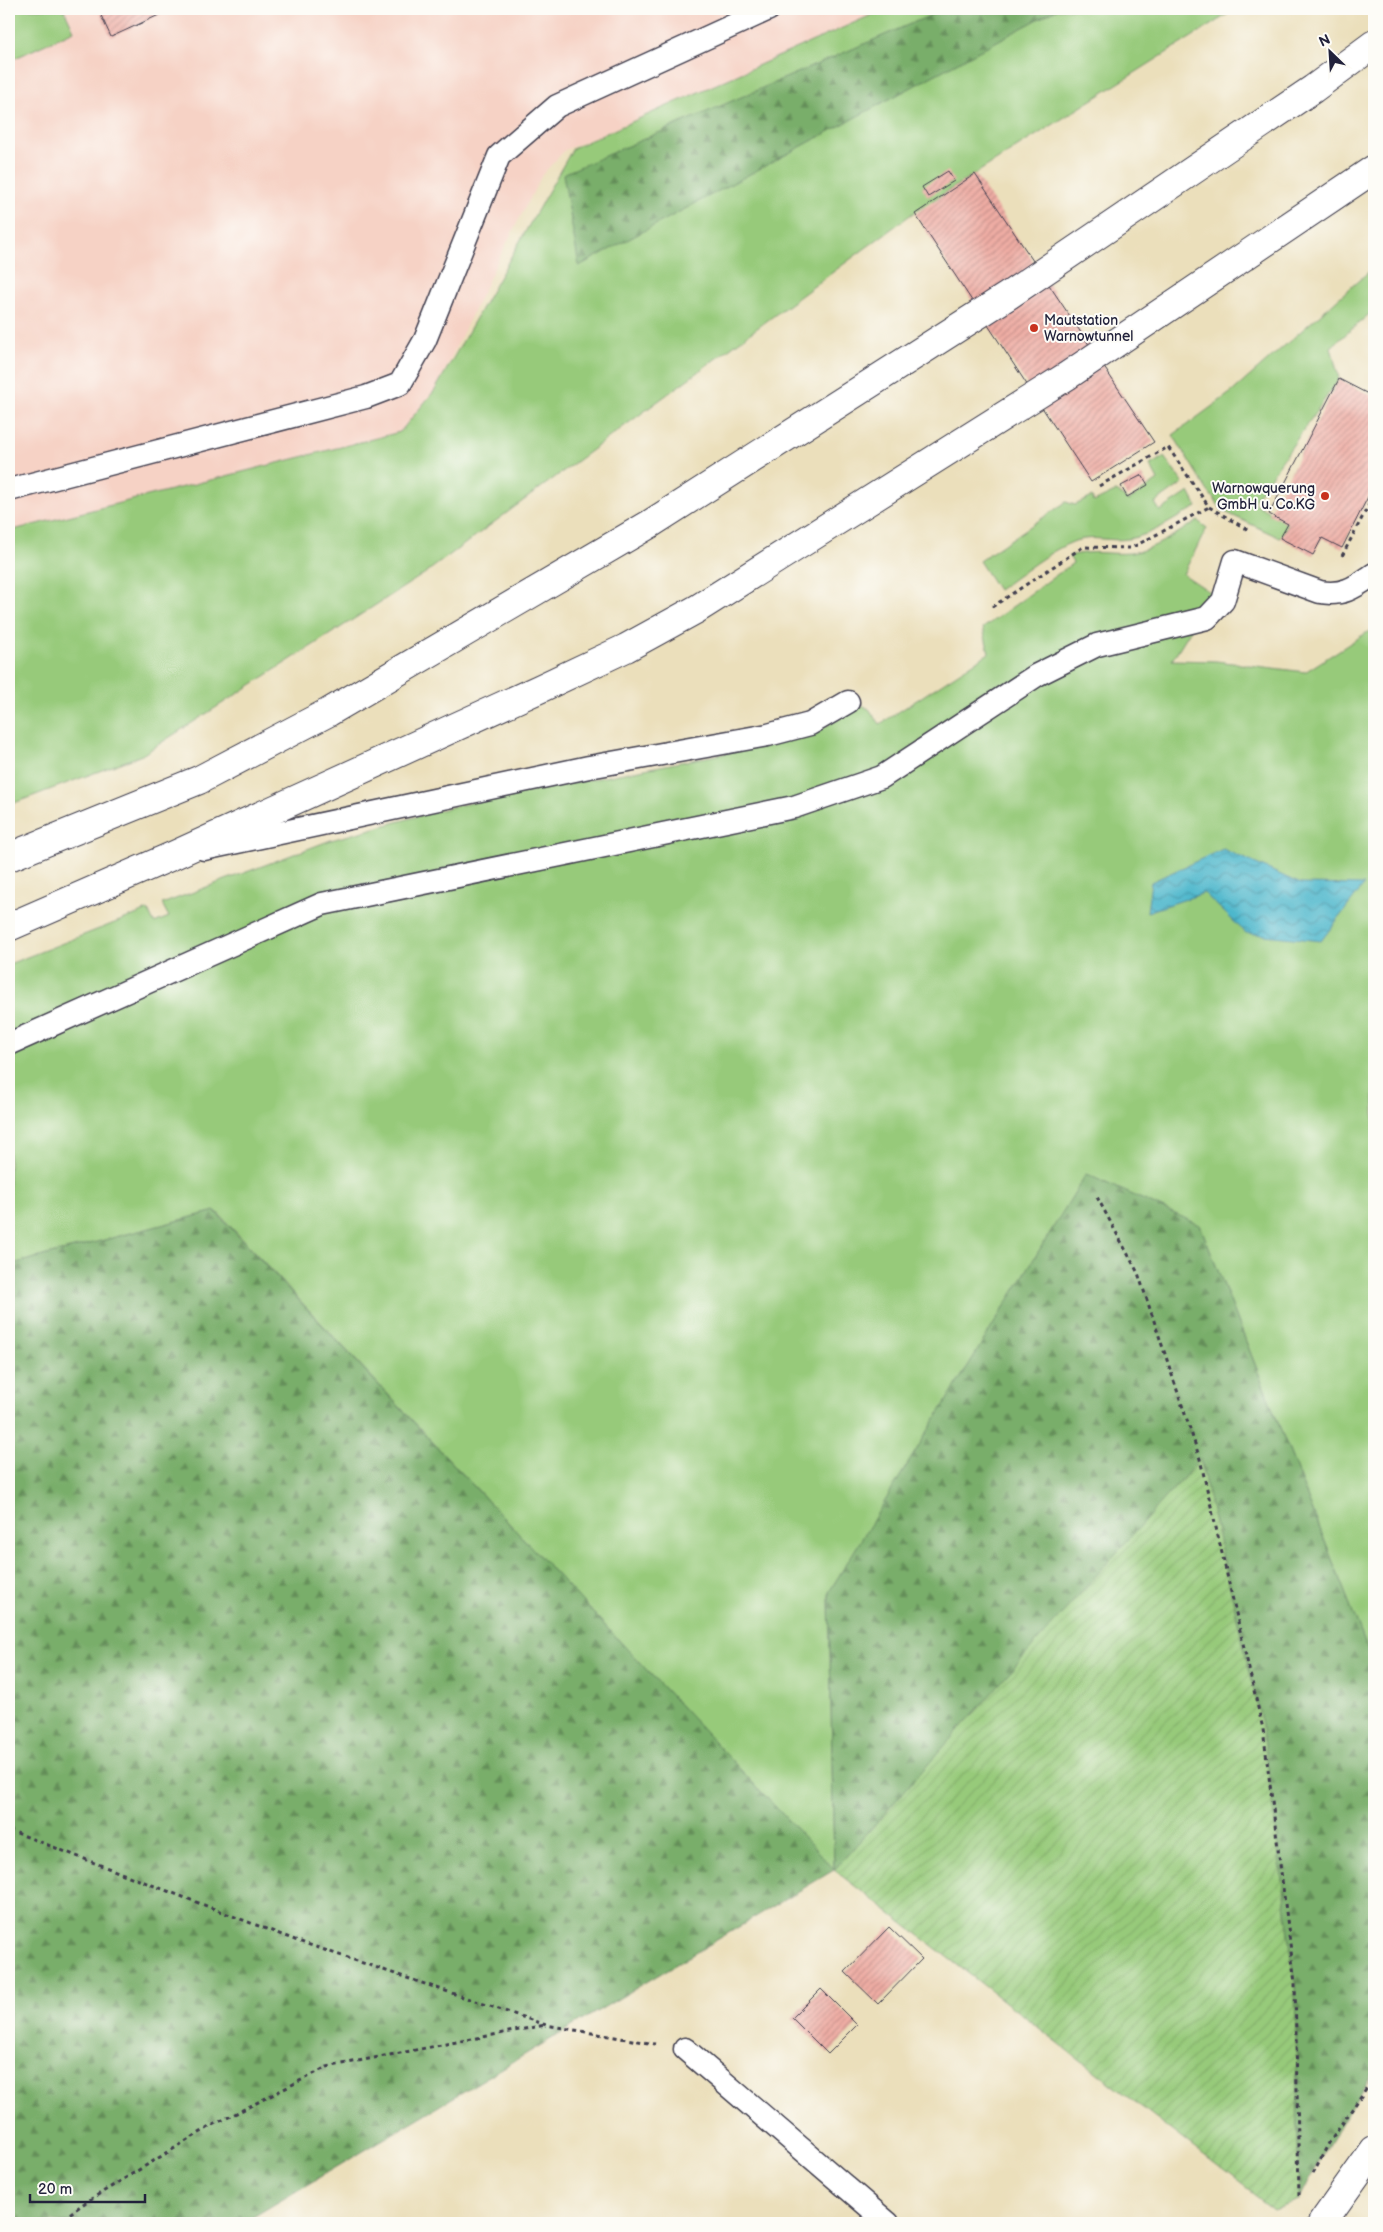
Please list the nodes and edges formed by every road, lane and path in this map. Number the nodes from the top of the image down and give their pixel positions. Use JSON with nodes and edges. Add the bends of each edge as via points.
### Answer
{"nodes":[{"id":1,"x":769,"y":9,"type":"edge"},
{"id":2,"x":1374,"y":44,"type":"edge"},
{"id":3,"x":1374,"y":169,"type":"edge"},
{"id":4,"x":1100,"y":486,"type":"dead end"},
{"id":5,"x":9,"y":490,"type":"edge"},
{"id":6,"x":1374,"y":495,"type":"edge"},
{"id":7,"x":1209,"y":507,"type":"junction"},
{"id":8,"x":1258,"y":536,"type":"dead end"},
{"id":9,"x":1339,"y":562,"type":"dead end"},
{"id":10,"x":1374,"y":574,"type":"edge"},
{"id":11,"x":992,"y":607,"type":"dead end"},
{"id":12,"x":848,"y":702,"type":"dead end"},
{"id":13,"x":9,"y":856,"type":"edge"},
{"id":14,"x":172,"y":856,"type":"junction"},
{"id":15,"x":9,"y":926,"type":"edge"},
{"id":16,"x":9,"y":1044,"type":"edge"},
{"id":17,"x":1097,"y":1197,"type":"dead end"},
{"id":18,"x":9,"y":1830,"type":"edge"},
{"id":19,"x":546,"y":2025,"type":"junction"},
{"id":20,"x":685,"y":2050,"type":"joint"},
{"id":21,"x":1374,"y":2077,"type":"edge"},
{"id":22,"x":1374,"y":2150,"type":"edge"},
{"id":23,"x":1312,"y":2175,"type":"dead end"},
{"id":24,"x":1303,"y":2192,"type":"dead end"},
{"id":25,"x":57,"y":2223,"type":"edge"},
{"id":26,"x":888,"y":2223,"type":"edge"},
{"id":27,"x":1322,"y":2223,"type":"edge"}],
"edges":[{"from":1,"to":5,"type":"lane","via":[[557,106],[500,156],[425,340],[400,384],[366,397]]},
{"from":2,"to":13,"type":"main road","via":[[1009,295],[642,529],[330,712],[199,780]]},
{"from":3,"to":14,"type":"main road","via":[[1067,376],[698,609],[539,689]]},
{"from":4,"to":7,"type":"path","via":[[1168,446]]},
{"from":6,"to":9,"type":"path"},
{"from":7,"to":8,"type":"path"},
{"from":7,"to":11,"type":"path","via":[[1131,548],[1083,547]]},
{"from":10,"to":16,"type":"lane","via":[[1349,590],[1334,594],[1320,592],[1235,561],[1223,601],[1207,618],[1097,645],[1037,675],[882,777],[794,807],[322,904]]},
{"from":12,"to":14,"type":"lane","via":[[810,724],[768,735],[589,767]]},
{"from":14,"to":15,"type":"main road"},
{"from":17,"to":24,"type":"path","via":[[1138,1273],[1200,1459],[1263,1729],[1295,1983],[1299,2200]]},
{"from":18,"to":19,"type":"path","via":[[295,1940]]},
{"from":19,"to":20,"type":"path"},
{"from":19,"to":25,"type":"path","via":[[326,2067],[211,2126]]},
{"from":20,"to":26,"type":"lane"},
{"from":21,"to":23,"type":"path","via":[[1329,2143]]},
{"from":22,"to":27,"type":"main road"}]}
